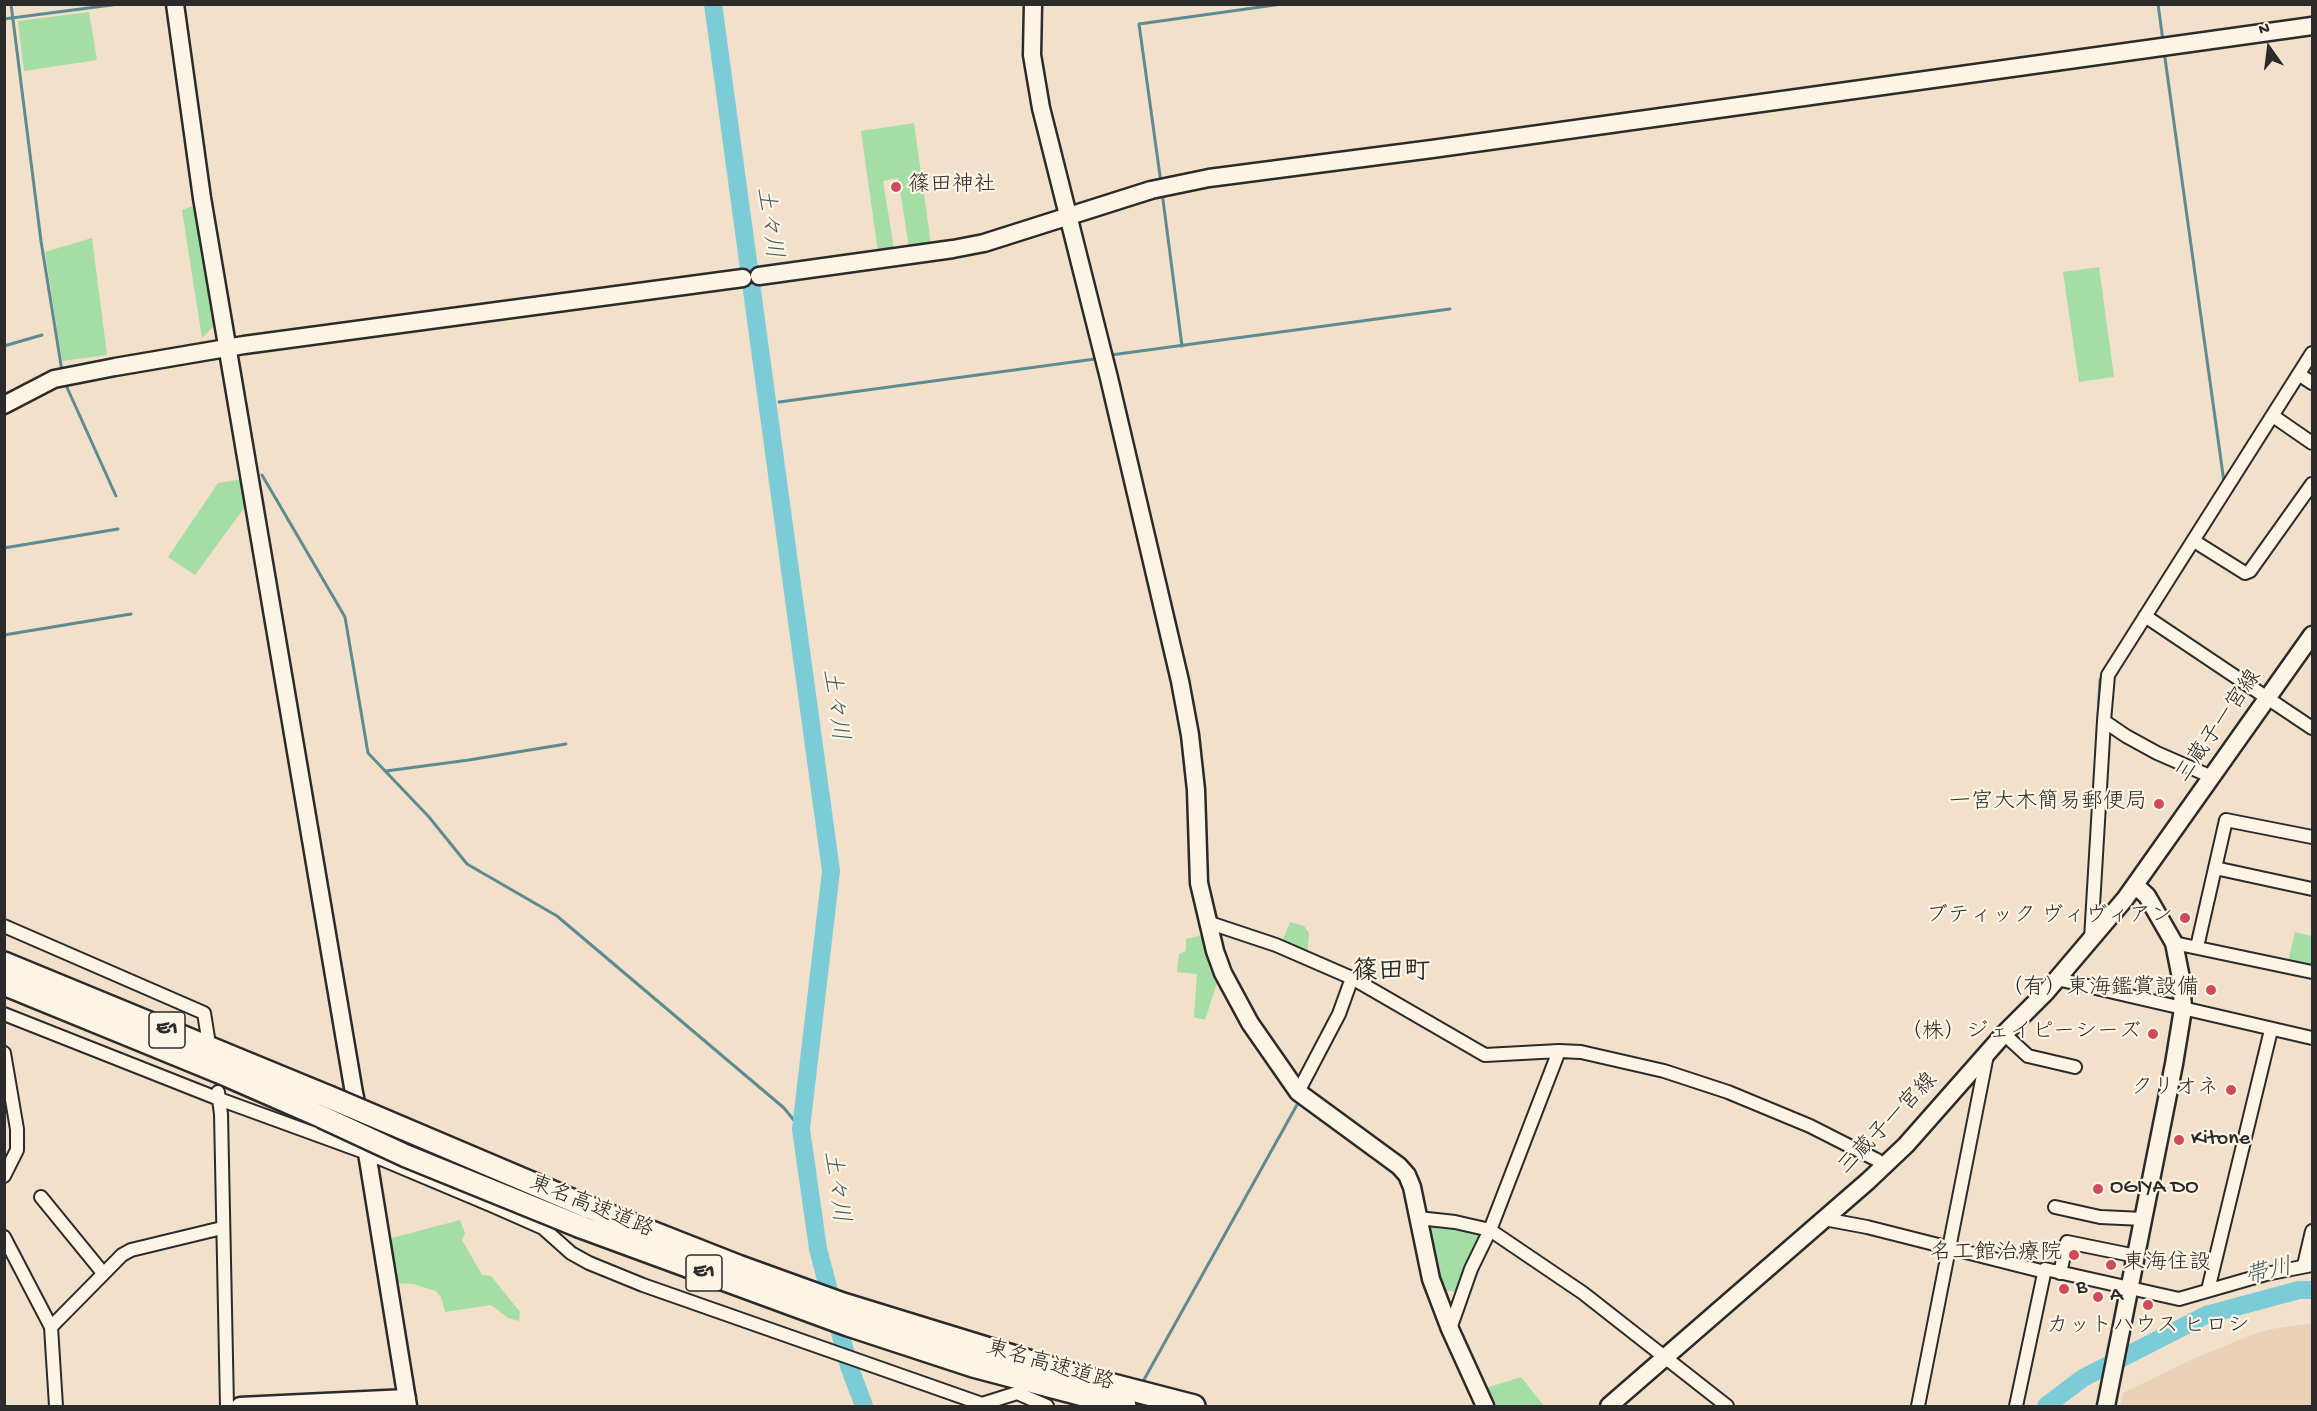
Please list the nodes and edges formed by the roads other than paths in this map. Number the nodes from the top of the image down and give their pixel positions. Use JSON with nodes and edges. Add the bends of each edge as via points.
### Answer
{"nodes":[{"id":1,"x":175,"y":4,"type":"edge"},
{"id":2,"x":1033,"y":4,"type":"edge"},
{"id":3,"x":2313,"y":26,"type":"edge"},
{"id":4,"x":1068,"y":216,"type":"junction"},
{"id":5,"x":227,"y":348,"type":"junction"},
{"id":6,"x":2313,"y":353,"type":"edge"},
{"id":7,"x":2300,"y":375,"type":"junction"},
{"id":8,"x":2313,"y":383,"type":"edge"},
{"id":9,"x":4,"y":405,"type":"edge"},
{"id":10,"x":2273,"y":416,"type":"junction"},
{"id":11,"x":2313,"y":443,"type":"edge"},
{"id":12,"x":2313,"y":484,"type":"edge"},
{"id":13,"x":2194,"y":541,"type":"junction"},
{"id":14,"x":2145,"y":616,"type":"junction"},
{"id":15,"x":2313,"y":635,"type":"edge"},
{"id":16,"x":2268,"y":699,"type":"junction"},
{"id":17,"x":2104,"y":721,"type":"junction"},
{"id":18,"x":2313,"y":729,"type":"edge"},
{"id":19,"x":2212,"y":777,"type":"junction"},
{"id":20,"x":2313,"y":837,"type":"edge"},
{"id":21,"x":2215,"y":868,"type":"junction"},
{"id":22,"x":2135,"y":885,"type":"junction"},
{"id":23,"x":2313,"y":889,"type":"edge"},
{"id":24,"x":1207,"y":922,"type":"junction"},
{"id":25,"x":4,"y":926,"type":"edge"},
{"id":26,"x":2091,"y":939,"type":"junction"},
{"id":27,"x":2174,"y":943,"type":"junction"},
{"id":28,"x":2198,"y":947,"type":"junction"},
{"id":29,"x":4,"y":963,"type":"edge"},
{"id":30,"x":2313,"y":972,"type":"edge"},
{"id":31,"x":1352,"y":978,"type":"junction"},
{"id":32,"x":2057,"y":979,"type":"junction"},
{"id":33,"x":4,"y":984,"type":"edge"},
{"id":34,"x":2183,"y":1009,"type":"junction"},
{"id":35,"x":4,"y":1014,"type":"edge"},
{"id":36,"x":2271,"y":1030,"type":"junction"},
{"id":37,"x":2004,"y":1034,"type":"junction"},
{"id":38,"x":208,"y":1038,"type":"dead end"},
{"id":39,"x":2313,"y":1038,"type":"edge"},
{"id":40,"x":1559,"y":1051,"type":"junction"},
{"id":41,"x":4,"y":1053,"type":"edge"},
{"id":42,"x":1987,"y":1054,"type":"junction"},
{"id":43,"x":2075,"y":1066,"type":"dead end"},
{"id":44,"x":1298,"y":1092,"type":"junction"},
{"id":45,"x":219,"y":1095,"type":"junction"},
{"id":46,"x":367,"y":1153,"type":"junction"},
{"id":47,"x":1884,"y":1166,"type":"junction"},
{"id":48,"x":4,"y":1176,"type":"edge"},
{"id":49,"x":41,"y":1197,"type":"dead end"},
{"id":50,"x":2055,"y":1207,"type":"dead end"},
{"id":51,"x":585,"y":1217,"type":"junction"},
{"id":52,"x":1418,"y":1218,"type":"junction"},
{"id":53,"x":1824,"y":1219,"type":"junction"},
{"id":54,"x":2144,"y":1219,"type":"junction"},
{"id":55,"x":222,"y":1228,"type":"junction"},
{"id":56,"x":1490,"y":1230,"type":"junction"},
{"id":57,"x":2313,"y":1231,"type":"edge"},
{"id":58,"x":4,"y":1236,"type":"edge"},
{"id":59,"x":1950,"y":1249,"type":"junction"},
{"id":60,"x":2136,"y":1256,"type":"junction"},
{"id":61,"x":2308,"y":1265,"type":"edge"},
{"id":62,"x":2044,"y":1272,"type":"junction"},
{"id":63,"x":103,"y":1273,"type":"junction"},
{"id":64,"x":2060,"y":1273,"type":"junction"},
{"id":65,"x":2130,"y":1287,"type":"junction"},
{"id":66,"x":2208,"y":1290,"type":"junction"},
{"id":67,"x":51,"y":1327,"type":"junction"},
{"id":68,"x":1450,"y":1329,"type":"junction"},
{"id":69,"x":1665,"y":1358,"type":"junction"},
{"id":70,"x":1018,"y":1368,"type":"junction"},
{"id":71,"x":407,"y":1402,"type":"edge"},
{"id":72,"x":56,"y":1407,"type":"edge"},
{"id":73,"x":227,"y":1407,"type":"edge"},
{"id":74,"x":240,"y":1407,"type":"edge"},
{"id":75,"x":1047,"y":1407,"type":"edge"},
{"id":76,"x":1125,"y":1407,"type":"edge"},
{"id":77,"x":1194,"y":1407,"type":"edge"},
{"id":78,"x":1485,"y":1407,"type":"edge"},
{"id":79,"x":1609,"y":1407,"type":"edge"},
{"id":80,"x":1727,"y":1407,"type":"edge"},
{"id":81,"x":1918,"y":1407,"type":"edge"},
{"id":82,"x":2016,"y":1407,"type":"edge"},
{"id":83,"x":2106,"y":1407,"type":"edge"}],
"edges":[{"from":1,"to":5,"type":"street"},
{"from":2,"to":4,"type":"street","via":[[1032,55]]},
{"from":3,"to":4,"type":"street","via":[[1209,178],[1151,190]]},
{"from":4,"to":5,"type":"street","via":[[953,249]]},
{"from":4,"to":24,"type":"street","via":[[1180,681],[1190,735],[1199,883]]},
{"from":5,"to":9,"type":"street","via":[[54,379]]},
{"from":5,"to":46,"type":"street"},
{"from":6,"to":7,"type":"street"},
{"from":7,"to":8,"type":"street"},
{"from":7,"to":10,"type":"street"},
{"from":10,"to":11,"type":"street"},
{"from":10,"to":13,"type":"street"},
{"from":12,"to":13,"type":"street","via":[[2250,571],[2245,573]]},
{"from":13,"to":14,"type":"street"},
{"from":14,"to":16,"type":"street"},
{"from":14,"to":17,"type":"street","via":[[2108,675]]},
{"from":15,"to":16,"type":"street","name":"三蔵子一宮線"},
{"from":16,"to":18,"type":"street"},
{"from":16,"to":19,"type":"street","name":"三蔵子一宮線"},
{"from":17,"to":19,"type":"street","via":[[2157,753]]},
{"from":17,"to":26,"type":"street"},
{"from":19,"to":22,"type":"street","name":"三蔵子一宮線"},
{"from":20,"to":21,"type":"street","via":[[2226,820]]},
{"from":21,"to":23,"type":"street"},
{"from":21,"to":28,"type":"street"},
{"from":22,"to":26,"type":"street","name":"三蔵子一宮線"},
{"from":22,"to":27,"type":"street","via":[[2147,896]]},
{"from":24,"to":31,"type":"street","via":[[1276,945]]},
{"from":24,"to":44,"type":"street","via":[[1223,973],[1250,1023]]},
{"from":25,"to":38,"type":"street","via":[[204,1013]]},
{"from":26,"to":32,"type":"street","name":"三蔵子一宮線"},
{"from":27,"to":28,"type":"street"},
{"from":27,"to":34,"type":"street"},
{"from":28,"to":30,"type":"street"},
{"from":29,"to":51,"type":"highway","name":"東名高速道路","number":"E1","bridge":true,"via":[[329,1097]]},
{"from":31,"to":40,"type":"street","via":[[1485,1055]]},
{"from":31,"to":44,"type":"street","via":[[1339,1014]]},
{"from":32,"to":34,"type":"street"},
{"from":32,"to":37,"type":"street","name":"三蔵子一宮線"},
{"from":33,"to":51,"type":"highway","name":"東名高速道路","number":"E1","bridge":true,"via":[[219,1072],[406,1156]]},
{"from":34,"to":36,"type":"street"},
{"from":34,"to":54,"type":"street"},
{"from":35,"to":45,"type":"street"},
{"from":36,"to":39,"type":"street"},
{"from":36,"to":66,"type":"street"},
{"from":37,"to":42,"type":"street","name":"三蔵子一宮線"},
{"from":37,"to":43,"type":"street","via":[[2028,1056]]},
{"from":40,"to":47,"type":"street","via":[[1581,1052],[1664,1071],[1728,1092],[1810,1126]]},
{"from":40,"to":56,"type":"street"},
{"from":41,"to":48,"type":"street","via":[[18,1129],[17,1150]]},
{"from":42,"to":47,"type":"street","name":"三蔵子一宮線"},
{"from":42,"to":59,"type":"street"},
{"from":44,"to":52,"type":"street","via":[[1399,1166],[1412,1187]]},
{"from":45,"to":46,"type":"street"},
{"from":45,"to":55,"type":"street"},
{"from":46,"to":71,"type":"street"},
{"from":46,"to":75,"type":"street","via":[[543,1228],[571,1253],[643,1285],[982,1404],[1017,1393]]},
{"from":47,"to":53,"type":"street","name":"三蔵子一宮線"},
{"from":49,"to":63,"type":"street"},
{"from":50,"to":54,"type":"street","via":[[2100,1217]]},
{"from":51,"to":70,"type":"highway","name":"東名高速道路","number":"E1","via":[[738,1266]]},
{"from":51,"to":70,"type":"highway","name":"東名高速道路","number":"E1","via":[[848,1325]]},
{"from":52,"to":56,"type":"street"},
{"from":52,"to":68,"type":"street","via":[[1431,1279]]},
{"from":53,"to":59,"type":"street"},
{"from":53,"to":69,"type":"street","name":"三蔵子一宮線"},
{"from":54,"to":60,"type":"street"},
{"from":55,"to":63,"type":"street","via":[[131,1251]]},
{"from":55,"to":73,"type":"street"},
{"from":56,"to":68,"type":"street","via":[[1471,1269]]},
{"from":56,"to":69,"type":"street","via":[[1583,1293]]},
{"from":57,"to":61,"type":"street"},
{"from":58,"to":67,"type":"street"},
{"from":59,"to":62,"type":"street"},
{"from":59,"to":81,"type":"street"},
{"from":60,"to":64,"type":"street","via":[[2067,1242]]},
{"from":60,"to":65,"type":"street"},
{"from":61,"to":66,"type":"street"},
{"from":62,"to":64,"type":"street","via":[[2045,1269]]},
{"from":62,"to":82,"type":"street"},
{"from":63,"to":67,"type":"street"},
{"from":64,"to":65,"type":"street"},
{"from":65,"to":66,"type":"street","via":[[2179,1299]]},
{"from":65,"to":83,"type":"street"},
{"from":67,"to":72,"type":"street"},
{"from":68,"to":78,"type":"street"},
{"from":69,"to":79,"type":"street","name":"三蔵子一宮線"},
{"from":69,"to":80,"type":"street"},
{"from":70,"to":76,"type":"highway","name":"東名高速道路","number":"E1"},
{"from":70,"to":77,"type":"highway","name":"東名高速道路","number":"E1"},
{"from":71,"to":74,"type":"street"}]}
